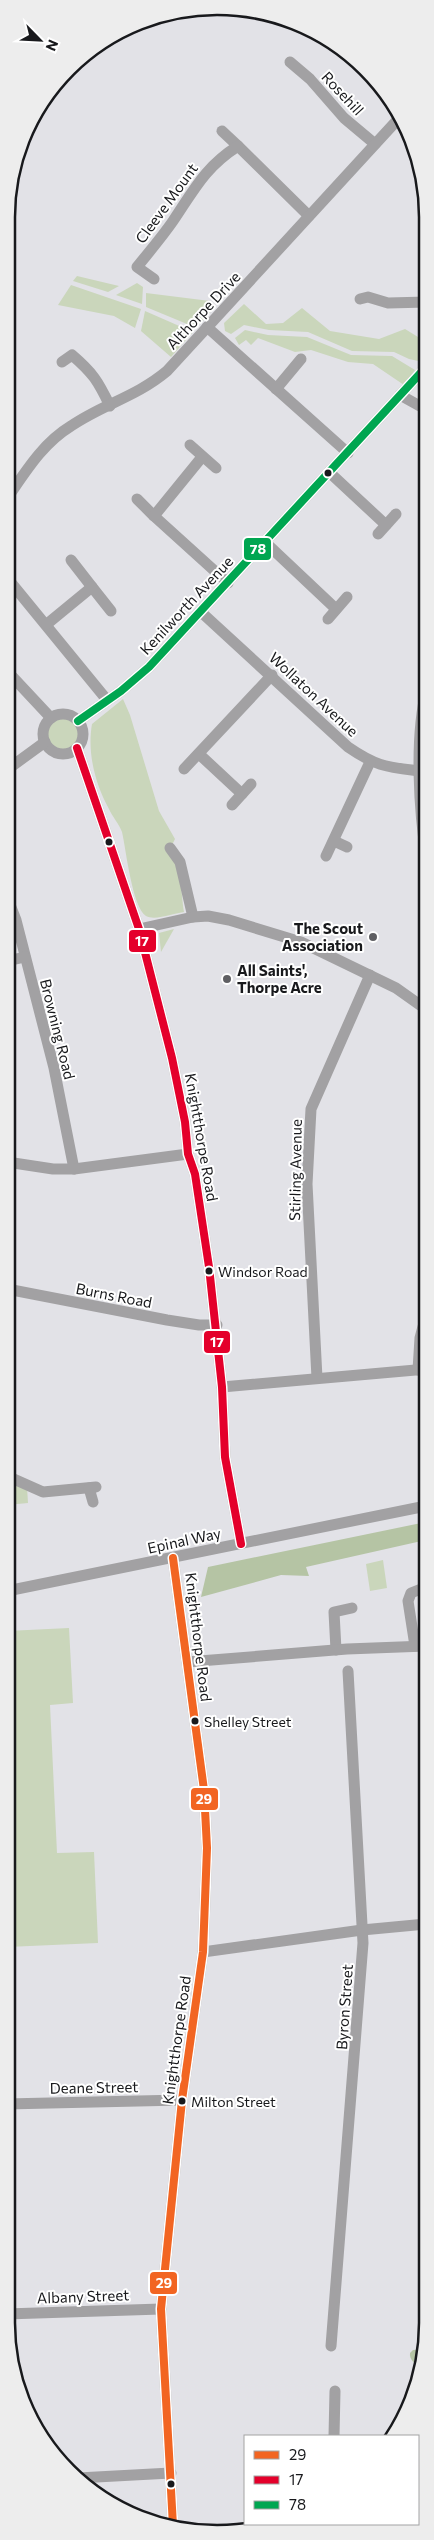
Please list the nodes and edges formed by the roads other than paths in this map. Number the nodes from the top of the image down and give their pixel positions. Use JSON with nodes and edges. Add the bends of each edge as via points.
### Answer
{"nodes":[{"id":1,"x":290,"y":62,"type":"dead end"},
{"id":2,"x":395,"y":122,"type":"edge"},
{"id":3,"x":222,"y":131,"type":"dead end"},
{"id":4,"x":375,"y":144,"type":"junction"},
{"id":5,"x":238,"y":146,"type":"junction"},
{"id":6,"x":309,"y":216,"type":"junction"},
{"id":7,"x":154,"y":279,"type":"dead end"},
{"id":8,"x":365,"y":295,"type":"dead end"},
{"id":9,"x":419,"y":302,"type":"edge"},
{"id":10,"x":208,"y":327,"type":"junction"},
{"id":11,"x":301,"y":359,"type":"dead end"},
{"id":12,"x":62,"y":362,"type":"dead end"},
{"id":13,"x":419,"y":374,"type":"edge"},
{"id":14,"x":276,"y":388,"type":"junction"},
{"id":15,"x":400,"y":395,"type":"junction"},
{"id":16,"x":110,"y":406,"type":"junction"},
{"id":17,"x":419,"y":406,"type":"edge"},
{"id":18,"x":190,"y":445,"type":"dead end"},
{"id":19,"x":348,"y":453,"type":"junction"},
{"id":20,"x":202,"y":457,"type":"junction"},
{"id":21,"x":216,"y":468,"type":"dead end"},
{"id":22,"x":329,"y":472,"type":"junction"},
{"id":23,"x":15,"y":487,"type":"edge"},
{"id":24,"x":137,"y":499,"type":"dead end"},
{"id":25,"x":396,"y":514,"type":"dead end"},
{"id":26,"x":154,"y":516,"type":"junction"},
{"id":27,"x":386,"y":525,"type":"junction"},
{"id":28,"x":378,"y":534,"type":"dead end"},
{"id":29,"x":266,"y":543,"type":"junction"},
{"id":30,"x":71,"y":560,"type":"dead end"},
{"id":31,"x":228,"y":583,"type":"junction"},
{"id":32,"x":15,"y":587,"type":"edge"},
{"id":33,"x":92,"y":587,"type":"junction"},
{"id":34,"x":347,"y":597,"type":"dead end"},
{"id":35,"x":336,"y":610,"type":"junction"},
{"id":36,"x":112,"y":611,"type":"dead end"},
{"id":37,"x":201,"y":612,"type":"junction"},
{"id":38,"x":328,"y":619,"type":"dead end"},
{"id":39,"x":47,"y":624,"type":"junction"},
{"id":40,"x":272,"y":675,"type":"junction"},
{"id":41,"x":15,"y":679,"type":"edge"},
{"id":42,"x":107,"y":700,"type":"junction"},
{"id":43,"x":51,"y":718,"type":"junction"},
{"id":44,"x":78,"y":721,"type":"junction"},
{"id":45,"x":45,"y":742,"type":"junction"},
{"id":46,"x":78,"y":748,"type":"junction"},
{"id":47,"x":199,"y":754,"type":"junction"},
{"id":48,"x":370,"y":762,"type":"junction"},
{"id":49,"x":15,"y":764,"type":"edge"},
{"id":50,"x":184,"y":770,"type":"dead end"},
{"id":51,"x":419,"y":771,"type":"edge"},
{"id":52,"x":251,"y":784,"type":"dead end"},
{"id":53,"x":242,"y":794,"type":"junction"},
{"id":54,"x":232,"y":805,"type":"dead end"},
{"id":55,"x":334,"y":841,"type":"junction"},
{"id":56,"x":347,"y":847,"type":"dead end"},
{"id":57,"x":170,"y":848,"type":"dead end"},
{"id":58,"x":326,"y":856,"type":"dead end"},
{"id":59,"x":193,"y":917,"type":"junction"},
{"id":60,"x":15,"y":924,"type":"edge"},
{"id":61,"x":139,"y":928,"type":"junction"},
{"id":62,"x":25,"y":957,"type":"junction"},
{"id":63,"x":15,"y":959,"type":"edge"},
{"id":64,"x":370,"y":975,"type":"junction"},
{"id":65,"x":419,"y":1001,"type":"edge"},
{"id":66,"x":188,"y":1154,"type":"junction"},
{"id":67,"x":15,"y":1163,"type":"edge"},
{"id":68,"x":74,"y":1169,"type":"junction"},
{"id":69,"x":15,"y":1291,"type":"edge"},
{"id":70,"x":216,"y":1325,"type":"junction"},
{"id":71,"x":419,"y":1369,"type":"edge"},
{"id":72,"x":318,"y":1378,"type":"junction"},
{"id":73,"x":222,"y":1387,"type":"junction"},
{"id":74,"x":15,"y":1480,"type":"edge"},
{"id":75,"x":93,"y":1502,"type":"dead end"},
{"id":76,"x":419,"y":1507,"type":"edge"},
{"id":77,"x":241,"y":1544,"type":"junction"},
{"id":78,"x":173,"y":1558,"type":"junction"},
{"id":79,"x":15,"y":1590,"type":"edge"},
{"id":80,"x":419,"y":1590,"type":"edge"},
{"id":81,"x":352,"y":1608,"type":"dead end"},
{"id":82,"x":419,"y":1642,"type":"edge"},
{"id":83,"x":419,"y":1646,"type":"edge"},
{"id":84,"x":336,"y":1650,"type":"junction"},
{"id":85,"x":187,"y":1662,"type":"junction"},
{"id":86,"x":348,"y":1671,"type":"dead end"},
{"id":87,"x":419,"y":1925,"type":"edge"},
{"id":88,"x":362,"y":1930,"type":"junction"},
{"id":89,"x":203,"y":1952,"type":"junction"},
{"id":90,"x":182,"y":2100,"type":"junction"},
{"id":91,"x":15,"y":2104,"type":"edge"},
{"id":92,"x":161,"y":2309,"type":"junction"},
{"id":93,"x":15,"y":2314,"type":"edge"},
{"id":94,"x":331,"y":2346,"type":"dead end"},
{"id":95,"x":335,"y":2391,"type":"dead end"},
{"id":96,"x":334,"y":2435,"type":"edge"},
{"id":97,"x":171,"y":2473,"type":"junction"},
{"id":98,"x":87,"y":2478,"type":"edge"},
{"id":99,"x":173,"y":2520,"type":"edge"}],
"edges":[{"from":1,"to":4,"type":"street","name":"Rosehill","via":[[310,79],[344,118]]},
{"from":2,"to":4,"type":"street","name":"Althorpe Drive"},
{"from":3,"to":5,"type":"street"},
{"from":4,"to":6,"type":"street","name":"Althorpe Drive"},
{"from":5,"to":6,"type":"street"},
{"from":5,"to":7,"type":"street","name":"Cleeve Mount","via":[[217,160],[206,173],[137,267]]},
{"from":6,"to":10,"type":"street","name":"Althorpe Drive"},
{"from":8,"to":9,"type":"street","via":[[388,303]]},
{"from":10,"to":14,"type":"street"},
{"from":10,"to":16,"type":"street","name":"Althorpe Drive","via":[[156,380]]},
{"from":11,"to":14,"type":"street"},
{"from":12,"to":16,"type":"street","via":[[72,355],[91,372]]},
{"from":13,"to":15,"type":"street","name":"Kenilworth Avenue"},
{"from":14,"to":19,"type":"street"},
{"from":15,"to":17,"type":"street"},
{"from":15,"to":19,"type":"street","name":"Kenilworth Avenue"},
{"from":16,"to":23,"type":"street","name":"Althorpe Drive","via":[[86,416],[59,434],[38,455]]},
{"from":18,"to":20,"type":"street"},
{"from":19,"to":22,"type":"street","name":"Kenilworth Avenue"},
{"from":20,"to":21,"type":"street"},
{"from":20,"to":26,"type":"street"},
{"from":22,"to":27,"type":"street"},
{"from":22,"to":29,"type":"street","name":"Kenilworth Avenue"},
{"from":24,"to":26,"type":"street"},
{"from":25,"to":27,"type":"street"},
{"from":26,"to":31,"type":"street"},
{"from":27,"to":28,"type":"street"},
{"from":29,"to":31,"type":"street","name":"Kenilworth Avenue"},
{"from":29,"to":35,"type":"street"},
{"from":30,"to":33,"type":"street"},
{"from":31,"to":37,"type":"street","name":"Kenilworth Avenue"},
{"from":32,"to":39,"type":"street"},
{"from":33,"to":36,"type":"street"},
{"from":33,"to":39,"type":"street"},
{"from":34,"to":35,"type":"street"},
{"from":35,"to":38,"type":"street"},
{"from":37,"to":40,"type":"street","name":"Wollaton Avenue"},
{"from":37,"to":42,"type":"street","name":"Kenilworth Avenue","via":[[142,673]]},
{"from":39,"to":42,"type":"street"},
{"from":40,"to":47,"type":"street"},
{"from":40,"to":48,"type":"street","name":"Wollaton Avenue","via":[[348,747]]},
{"from":41,"to":43,"type":"street"},
{"from":42,"to":44,"type":"street","name":"Kenilworth Avenue"},
{"from":43,"to":44,"type":"street","via":[[64,714]]},
{"from":43,"to":45,"type":"street","via":[[44,730]]},
{"from":44,"to":46,"type":"street","via":[[83,736]]},
{"from":45,"to":46,"type":"street","via":[[60,754]]},
{"from":45,"to":49,"type":"street"},
{"from":46,"to":61,"type":"street","name":"Knightthorpe Road"},
{"from":47,"to":50,"type":"street"},
{"from":47,"to":53,"type":"street"},
{"from":48,"to":51,"type":"street","name":"Wollaton Avenue"},
{"from":48,"to":55,"type":"street"},
{"from":52,"to":53,"type":"street"},
{"from":53,"to":54,"type":"street"},
{"from":55,"to":56,"type":"street"},
{"from":55,"to":58,"type":"street"},
{"from":57,"to":59,"type":"street","via":[[180,862]]},
{"from":59,"to":61,"type":"street"},
{"from":59,"to":64,"type":"street","via":[[218,917],[301,942]]},
{"from":60,"to":62,"type":"street","name":"Browning Road"},
{"from":61,"to":66,"type":"street","name":"Knightthorpe Road","via":[[186,1122]]},
{"from":62,"to":63,"type":"street"},
{"from":62,"to":68,"type":"street","name":"Browning Road","via":[[54,1068]]},
{"from":64,"to":65,"type":"street"},
{"from":64,"to":72,"type":"street","name":"Stirling Avenue","via":[[311,1110],[307,1184]]},
{"from":66,"to":68,"type":"street"},
{"from":66,"to":70,"type":"street","name":"Knightthorpe Road","via":[[195,1174]]},
{"from":67,"to":68,"type":"street"},
{"from":69,"to":70,"type":"street","name":"Burns Road","via":[[199,1326]]},
{"from":70,"to":73,"type":"street","name":"Knightthorpe Road"},
{"from":71,"to":72,"type":"street"},
{"from":72,"to":73,"type":"street"},
{"from":73,"to":77,"type":"street","name":"Knightthorpe Road","via":[[225,1457]]},
{"from":74,"to":75,"type":"street","via":[[43,1492],[93,1487]]},
{"from":76,"to":77,"type":"street","name":"Epinal Way"},
{"from":77,"to":78,"type":"street","name":"Epinal Way"},
{"from":78,"to":79,"type":"street","name":"Epinal Way"},
{"from":78,"to":85,"type":"street","name":"Knightthorpe Road"},
{"from":80,"to":82,"type":"street","via":[[411,1594],[408,1601]]},
{"from":81,"to":84,"type":"street","via":[[334,1612]]},
{"from":83,"to":84,"type":"street"},
{"from":84,"to":85,"type":"street"},
{"from":85,"to":89,"type":"street","name":"Knightthorpe Road","via":[[204,1790]]},
{"from":86,"to":88,"type":"street","name":"Byron Street"},
{"from":87,"to":88,"type":"street"},
{"from":88,"to":89,"type":"street"},
{"from":88,"to":94,"type":"street","name":"Byron Street","via":[[359,2010]]},
{"from":89,"to":90,"type":"street","name":"Knightthorpe Road"},
{"from":90,"to":91,"type":"street","name":"Deane Street"},
{"from":90,"to":92,"type":"street","name":"Knightthorpe Road"},
{"from":92,"to":93,"type":"street","name":"Albany Street"},
{"from":92,"to":97,"type":"street","name":"Knightthorpe Road"},
{"from":95,"to":96,"type":"street"},
{"from":97,"to":98,"type":"street"},
{"from":97,"to":99,"type":"street","name":"Knightthorpe Road"}]}
